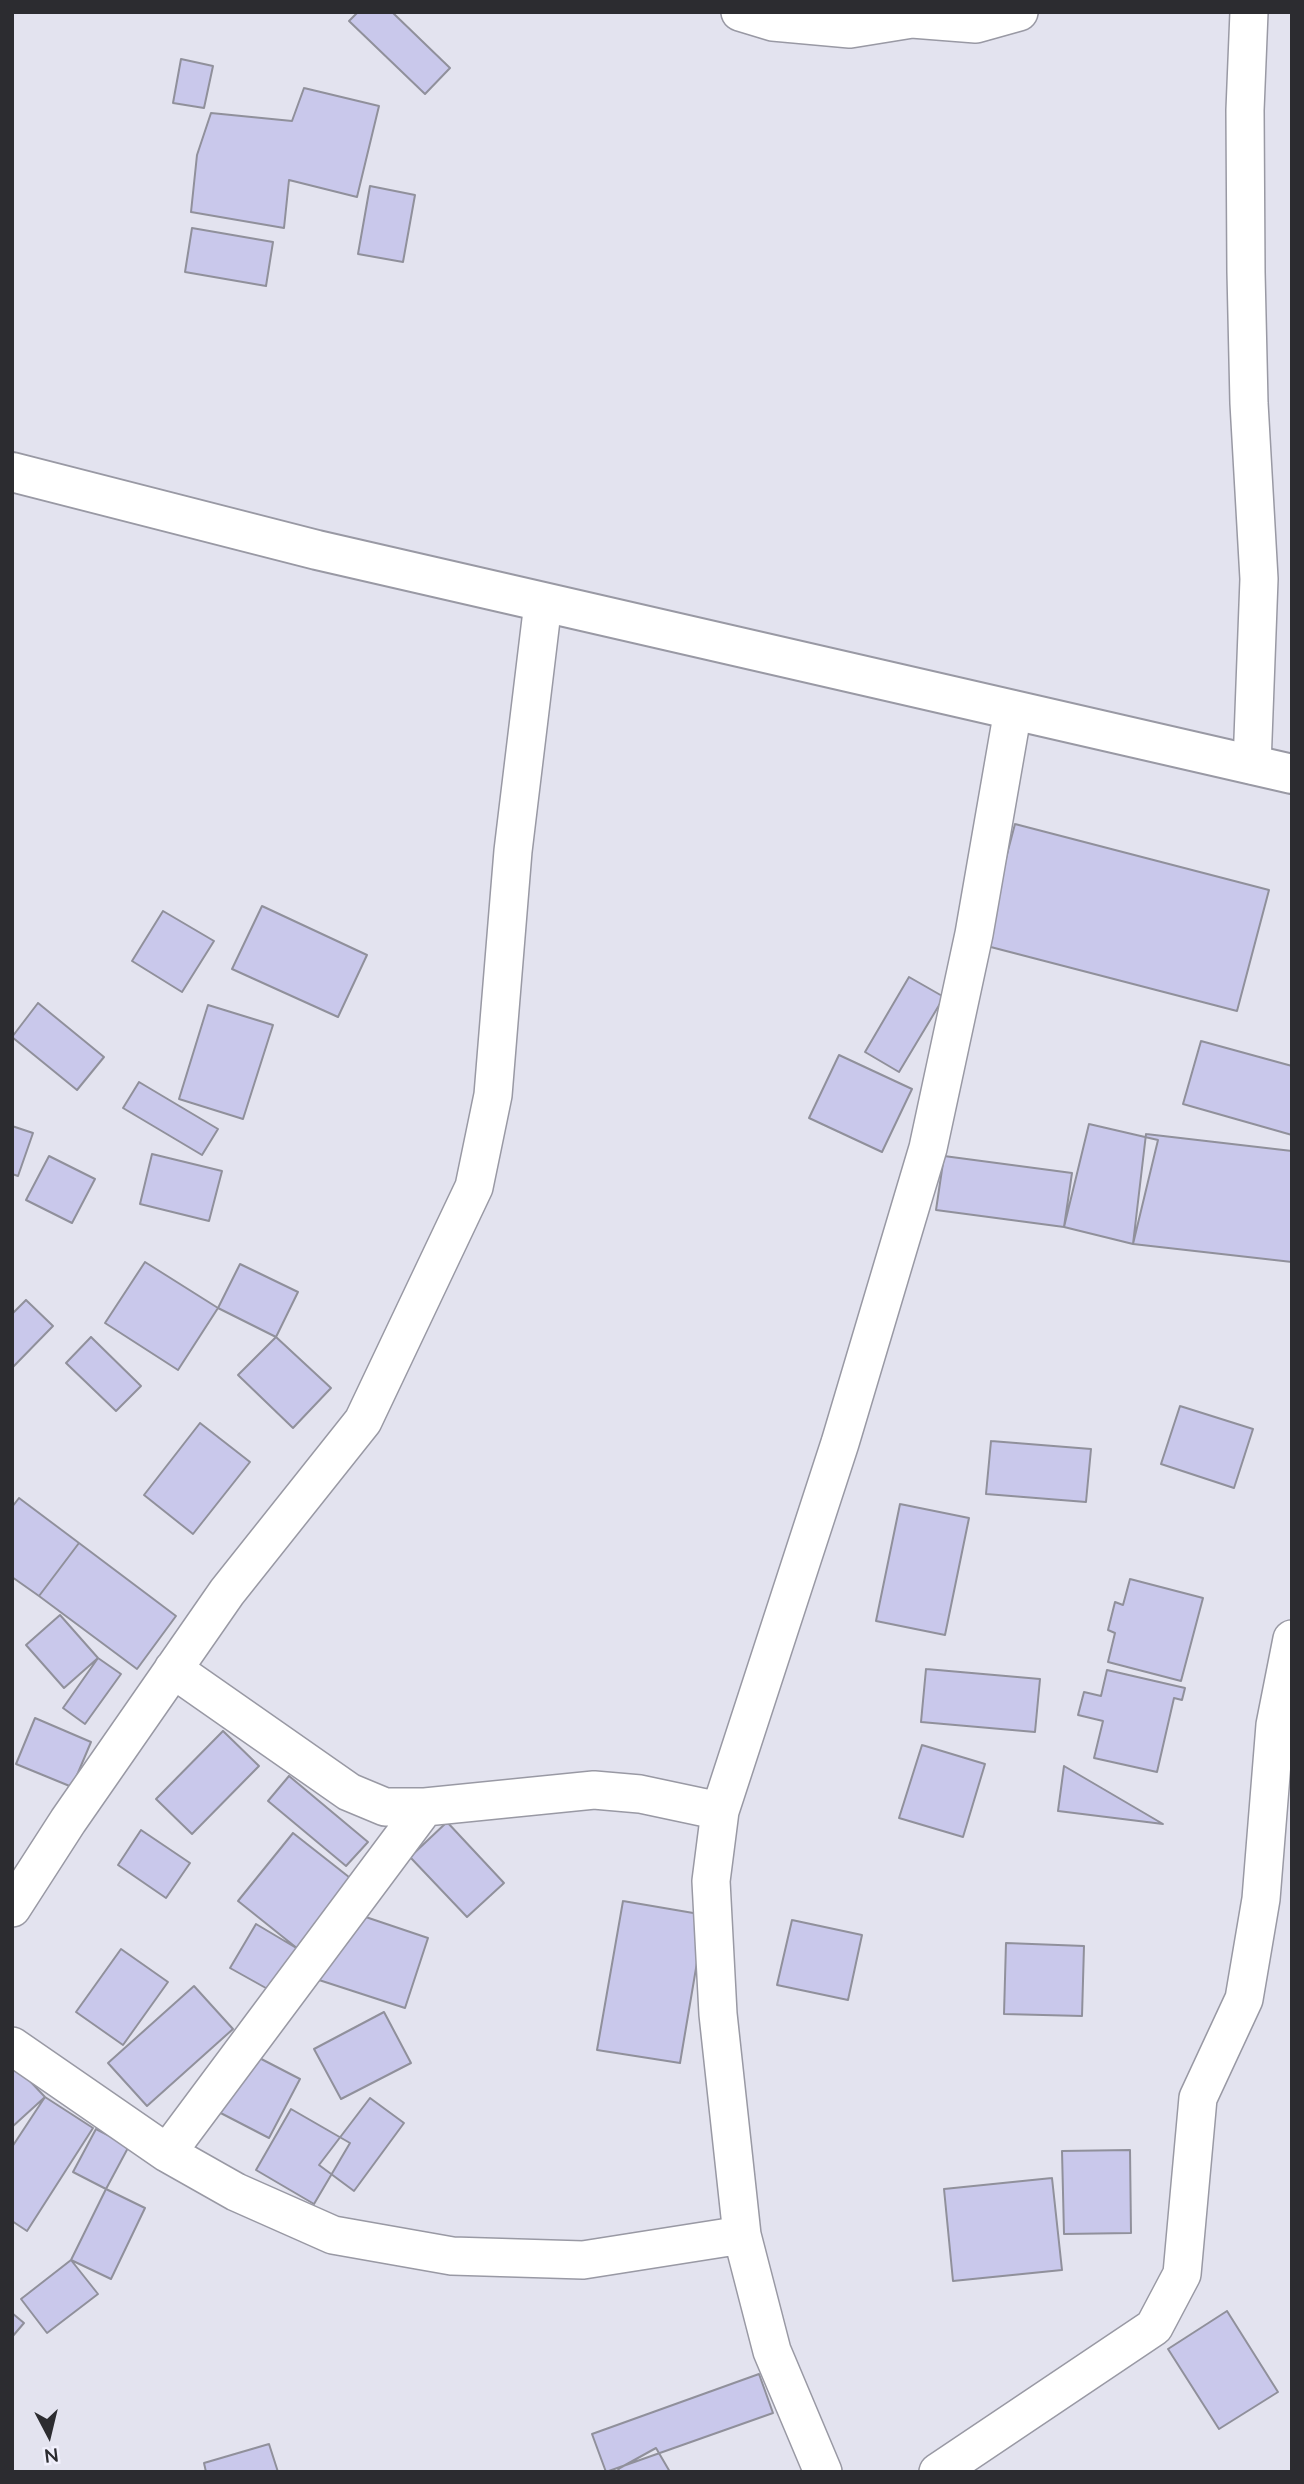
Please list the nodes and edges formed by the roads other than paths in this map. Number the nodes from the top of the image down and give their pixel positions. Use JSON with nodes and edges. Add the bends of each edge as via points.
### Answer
{"nodes":[{"id":1,"x":740,"y":12,"type":"edge"},
{"id":2,"x":1019,"y":12,"type":"edge"},
{"id":3,"x":1249,"y":12,"type":"edge"},
{"id":4,"x":910,"y":15,"type":"edge"},
{"id":5,"x":12,"y":472,"type":"edge"},
{"id":6,"x":543,"y":603,"type":"junction"},
{"id":7,"x":1013,"y":710,"type":"junction"},
{"id":8,"x":1252,"y":765,"type":"junction"},
{"id":9,"x":1292,"y":774,"type":"edge"},
{"id":10,"x":1292,"y":1639,"type":"edge"},
{"id":11,"x":173,"y":1669,"type":"junction"},
{"id":12,"x":425,"y":1807,"type":"junction"},
{"id":13,"x":720,"y":1811,"type":"junction"},
{"id":14,"x":12,"y":1908,"type":"edge"},
{"id":15,"x":12,"y":2046,"type":"edge"},
{"id":16,"x":167,"y":2153,"type":"junction"},
{"id":17,"x":742,"y":2235,"type":"junction"},
{"id":18,"x":823,"y":2472,"type":"edge"},
{"id":19,"x":937,"y":2472,"type":"edge"}],
"edges":[{"from":1,"to":4,"type":"street","via":[[773,22],[850,29]]},
{"from":2,"to":4,"type":"street","via":[[976,24]]},
{"from":3,"to":8,"type":"street","via":[[1246,285],[1259,579]]},
{"from":5,"to":6,"type":"street"},
{"from":6,"to":7,"type":"street"},
{"from":6,"to":11,"type":"street","via":[[513,851],[493,1095],[474,1187],[363,1421],[227,1592]]},
{"from":7,"to":8,"type":"street"},
{"from":7,"to":13,"type":"street","via":[[974,934],[928,1148],[840,1443]]},
{"from":8,"to":9,"type":"street"},
{"from":10,"to":19,"type":"street","via":[[1275,1725],[1261,1899],[1244,1999],[1198,2098],[1182,2274],[1154,2327]]},
{"from":11,"to":12,"type":"street","via":[[349,1792],[385,1807]]},
{"from":11,"to":14,"type":"street"},
{"from":12,"to":13,"type":"street","via":[[594,1790],[640,1794]]},
{"from":12,"to":16,"type":"street"},
{"from":13,"to":17,"type":"street","via":[[711,1881],[718,2014]]},
{"from":15,"to":16,"type":"street"},
{"from":16,"to":17,"type":"street","via":[[236,2192],[333,2235],[452,2256],[583,2260]]},
{"from":17,"to":18,"type":"street","via":[[772,2351]]}]}
